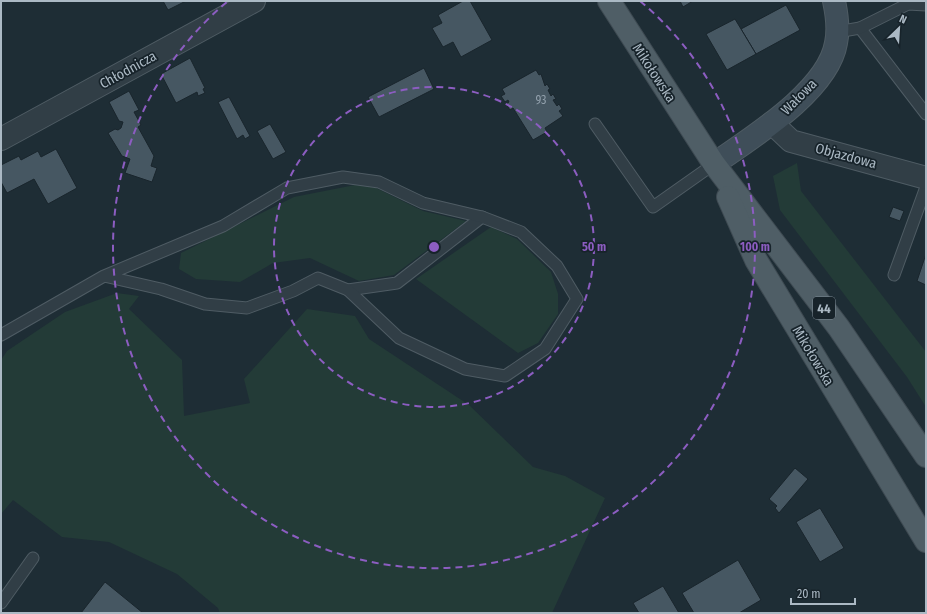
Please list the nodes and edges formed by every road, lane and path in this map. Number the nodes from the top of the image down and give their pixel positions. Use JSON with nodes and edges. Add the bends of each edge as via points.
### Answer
{"nodes":[{"id":1,"x":254,"y":1,"type":"edge"},
{"id":2,"x":609,"y":1,"type":"edge"},
{"id":3,"x":834,"y":1,"type":"edge"},
{"id":4,"x":926,"y":5,"type":"edge"},
{"id":5,"x":860,"y":28,"type":"junction"},
{"id":6,"x":837,"y":32,"type":"junction"},
{"id":7,"x":926,"y":114,"type":"edge"},
{"id":8,"x":772,"y":123,"type":"junction"},
{"id":9,"x":594,"y":124,"type":"dead end"},
{"id":10,"x":1,"y":139,"type":"edge"},
{"id":11,"x":714,"y":164,"type":"junction"},
{"id":12,"x":926,"y":178,"type":"edge"},
{"id":13,"x":926,"y":187,"type":"edge"},
{"id":14,"x":482,"y":217,"type":"junction"},
{"id":15,"x":104,"y":276,"type":"junction"},
{"id":16,"x":894,"y":276,"type":"dead end"},
{"id":17,"x":348,"y":290,"type":"junction"},
{"id":18,"x":1,"y":335,"type":"edge"},
{"id":19,"x":926,"y":456,"type":"edge"},
{"id":20,"x":926,"y":541,"type":"edge"},
{"id":21,"x":33,"y":558,"type":"dead end"},
{"id":22,"x":1,"y":603,"type":"edge"}],
"edges":[{"from":1,"to":10,"type":"street","name":"Chłodnicza"},
{"from":2,"to":11,"type":"main road","name":"Mikołowska","number":"44"},
{"from":3,"to":6,"type":"street","name":"Wałowa","via":[[838,16]]},
{"from":4,"to":5,"type":"lane","via":[[908,4]]},
{"from":5,"to":6,"type":"lane"},
{"from":5,"to":7,"type":"lane"},
{"from":6,"to":8,"type":"street","name":"Wałowa","via":[[836,44],[828,66],[808,91]]},
{"from":8,"to":11,"type":"street","name":"Wałowa"},
{"from":8,"to":12,"type":"street","name":"Objazdowa","via":[[791,140]]},
{"from":9,"to":11,"type":"lane","via":[[652,207]]},
{"from":11,"to":19,"type":"main road","name":"Mikołowska","number":"44","via":[[839,328]]},
{"from":11,"to":20,"type":"main road","name":"Mikołowska","number":"44","via":[[756,260]]},
{"from":13,"to":16,"type":"lane"},
{"from":14,"to":15,"type":"lane","via":[[423,203],[379,182],[343,177],[286,188],[223,226]]},
{"from":14,"to":17,"type":"lane","via":[[397,283]]},
{"from":14,"to":17,"type":"lane","via":[[521,232],[557,266],[577,299],[545,349],[505,376],[465,369],[398,338]]},
{"from":15,"to":17,"type":"lane","via":[[161,289],[205,304],[247,308],[293,291],[318,278]]},
{"from":15,"to":18,"type":"lane"},
{"from":21,"to":22,"type":"lane"}]}
